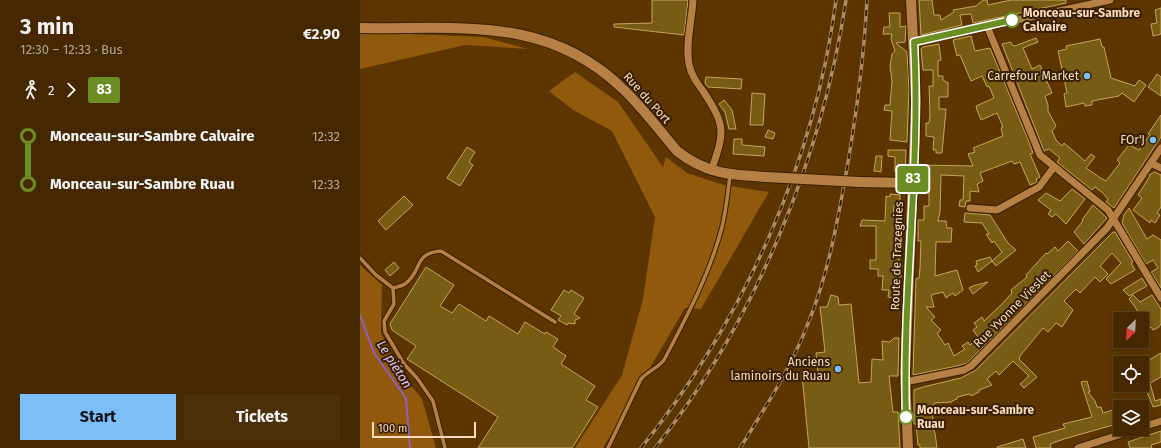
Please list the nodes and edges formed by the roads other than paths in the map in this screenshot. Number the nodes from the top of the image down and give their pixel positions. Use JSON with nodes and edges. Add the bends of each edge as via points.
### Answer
{"nodes":[{"id":1,"x":693,"y":0,"type":"edge"},
{"id":2,"x":911,"y":0,"type":"edge"},
{"id":3,"x":1110,"y":0,"type":"edge"},
{"id":4,"x":987,"y":26,"type":"junction"},
{"id":5,"x":360,"y":28,"type":"edge"},
{"id":6,"x":914,"y":42,"type":"junction"},
{"id":7,"x":1161,"y":148,"type":"edge"},
{"id":8,"x":1151,"y":163,"type":"junction"},
{"id":9,"x":1054,"y":167,"type":"junction"},
{"id":10,"x":1161,"y":168,"type":"edge"},
{"id":11,"x":711,"y":171,"type":"junction"},
{"id":12,"x":730,"y":175,"type":"junction"},
{"id":13,"x":912,"y":184,"type":"junction"},
{"id":14,"x":970,"y":208,"type":"dead end"},
{"id":15,"x":1115,"y":219,"type":"junction"},
{"id":16,"x":360,"y":258,"type":"edge"},
{"id":17,"x":393,"y":288,"type":"junction"},
{"id":18,"x":1161,"y":298,"type":"edge"},
{"id":19,"x":555,"y":322,"type":"dead end"},
{"id":20,"x":905,"y":382,"type":"junction"},
{"id":21,"x":1161,"y":421,"type":"edge"},
{"id":22,"x":1149,"y":425,"type":"edge"},
{"id":23,"x":1115,"y":436,"type":"edge"},
{"id":24,"x":445,"y":448,"type":"edge"},
{"id":25,"x":608,"y":448,"type":"edge"},
{"id":26,"x":908,"y":448,"type":"edge"},
{"id":27,"x":1078,"y":448,"type":"edge"}],
"edges":[{"from":1,"to":11,"type":"street","via":[[689,63],[693,76],[721,122],[722,134]]},
{"from":2,"to":6,"type":"main road","name":"Route de Trazegnies"},
{"from":3,"to":4,"type":"street"},
{"from":4,"to":6,"type":"street"},
{"from":4,"to":9,"type":"street","via":[[1040,155]]},
{"from":5,"to":11,"type":"main road","name":"Rue du Port","via":[[484,28],[526,35],[565,48],[588,61],[617,83],[677,150]]},
{"from":6,"to":13,"type":"main road","name":"Route de Trazegnies","via":[[916,101]]},
{"from":7,"to":8,"type":"street","name":"Rue Yvonne Vieslet"},
{"from":8,"to":10,"type":"street"},
{"from":8,"to":15,"type":"street","name":"Rue Yvonne Vieslet"},
{"from":9,"to":14,"type":"street","via":[[1038,187],[997,210]]},
{"from":9,"to":15,"type":"street","via":[[1108,210]]},
{"from":11,"to":12,"type":"main road","name":"Rue du Port"},
{"from":12,"to":13,"type":"main road","name":"Rue du Port","bridge":true},
{"from":12,"to":25,"type":"lane","via":[[722,227],[693,304],[664,360],[641,379]]},
{"from":13,"to":20,"type":"main road","name":"Route de Trazegnies"},
{"from":15,"to":18,"type":"street"},
{"from":15,"to":20,"type":"street","name":"Rue Yvonne Vieslet","via":[[971,366],[956,372]]},
{"from":16,"to":17,"type":"lane"},
{"from":17,"to":19,"type":"lane","via":[[405,285],[423,257],[430,252],[442,252]]},
{"from":17,"to":24,"type":"lane","via":[[394,304],[384,321],[385,332],[404,364],[433,401]]},
{"from":20,"to":26,"type":"main road","name":"Route de Trazegnies"},
{"from":21,"to":22,"type":"street"},
{"from":23,"to":27,"type":"street"}]}
